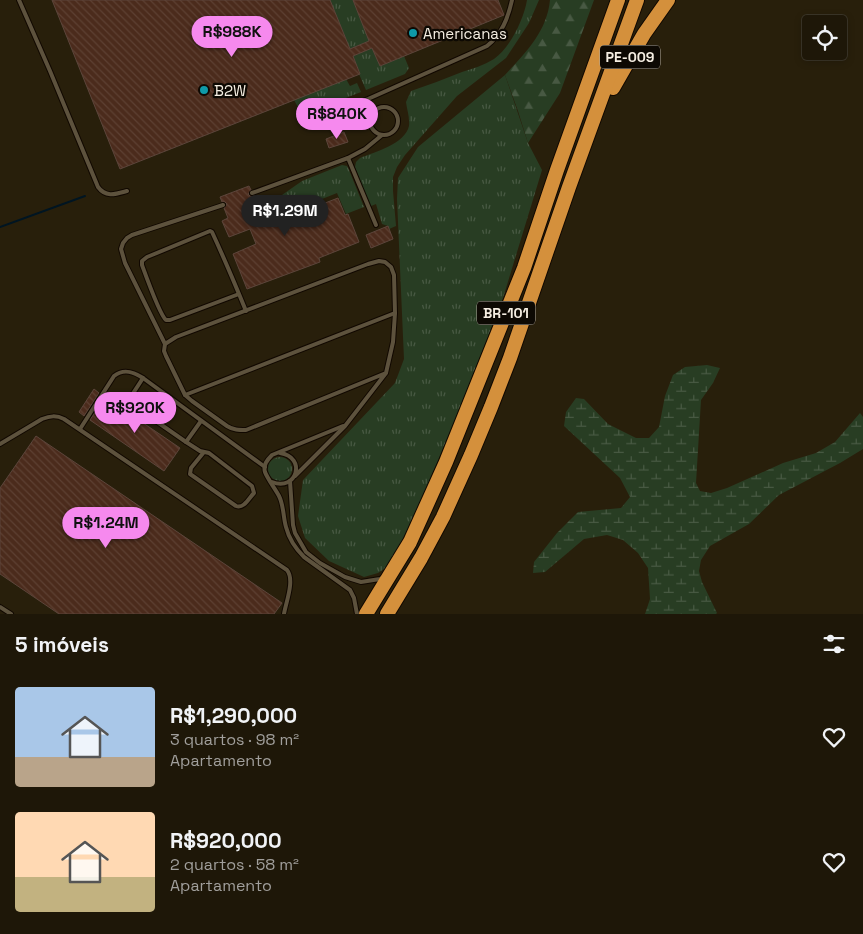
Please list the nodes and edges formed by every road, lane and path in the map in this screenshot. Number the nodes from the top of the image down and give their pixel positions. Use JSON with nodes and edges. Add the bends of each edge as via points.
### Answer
{"nodes":[{"id":1,"x":19,"y":0,"type":"edge"},
{"id":2,"x":512,"y":0,"type":"edge"},
{"id":3,"x":618,"y":0,"type":"edge"},
{"id":4,"x":637,"y":0,"type":"edge"},
{"id":5,"x":668,"y":0,"type":"edge"},
{"id":6,"x":376,"y":96,"type":"junction"},
{"id":7,"x":380,"y":107,"type":"junction"},
{"id":8,"x":596,"y":116,"type":"junction"},
{"id":9,"x":304,"y":124,"type":"dead end"},
{"id":10,"x":382,"y":135,"type":"junction"},
{"id":11,"x":348,"y":158,"type":"junction"},
{"id":12,"x":127,"y":191,"type":"dead end"},
{"id":13,"x":252,"y":193,"type":"dead end"},
{"id":14,"x":223,"y":205,"type":"dead end"},
{"id":15,"x":376,"y":225,"type":"dead end"},
{"id":16,"x":239,"y":294,"type":"junction"},
{"id":17,"x":246,"y":311,"type":"junction"},
{"id":18,"x":395,"y":313,"type":"junction"},
{"id":19,"x":165,"y":344,"type":"junction"},
{"id":20,"x":386,"y":373,"type":"junction"},
{"id":21,"x":143,"y":378,"type":"junction"},
{"id":22,"x":186,"y":394,"type":"junction"},
{"id":23,"x":201,"y":421,"type":"junction"},
{"id":24,"x":345,"y":426,"type":"junction"},
{"id":25,"x":80,"y":428,"type":"junction"},
{"id":26,"x":186,"y":442,"type":"junction"},
{"id":27,"x":0,"y":444,"type":"edge"},
{"id":28,"x":204,"y":452,"type":"junction"},
{"id":29,"x":276,"y":453,"type":"junction"},
{"id":30,"x":265,"y":467,"type":"junction"},
{"id":31,"x":295,"y":476,"type":"junction"},
{"id":32,"x":270,"y":480,"type":"junction"},
{"id":33,"x":290,"y":481,"type":"junction"},
{"id":34,"x":394,"y":569,"type":"junction"},
{"id":35,"x":0,"y":607,"type":"edge"},
{"id":36,"x":11,"y":614,"type":"edge"},
{"id":37,"x":284,"y":614,"type":"edge"},
{"id":38,"x":357,"y":614,"type":"edge"},
{"id":39,"x":366,"y":614,"type":"edge"},
{"id":40,"x":387,"y":614,"type":"edge"}],
"edges":[{"from":1,"to":12,"type":"lane","via":[[98,187],[102,192],[115,195]]},
{"from":2,"to":6,"type":"lane","via":[[504,26],[487,46]]},
{"from":3,"to":34,"type":"highway","number":"BR-101","via":[[520,277],[446,462],[410,542]]},
{"from":4,"to":8,"type":"highway","number":"BR-101"},
{"from":5,"to":8,"type":"highway","number":"PE-009"},
{"from":6,"to":7,"type":"lane"},
{"from":6,"to":9,"type":"lane"},
{"from":7,"to":10,"type":"lane","via":[[371,114],[370,125]]},
{"from":7,"to":10,"type":"lane","via":[[391,108],[398,117],[397,128],[388,135]]},
{"from":8,"to":40,"type":"highway","number":"BR-101","via":[[472,455],[443,517]]},
{"from":10,"to":11,"type":"lane"},
{"from":11,"to":13,"type":"lane"},
{"from":11,"to":15,"type":"lane"},
{"from":14,"to":19,"type":"lane","via":[[141,232],[123,243],[121,250],[125,263]]},
{"from":16,"to":16,"type":"lane","via":[[210,231],[142,261],[166,320]]},
{"from":16,"to":17,"type":"lane"},
{"from":17,"to":18,"type":"lane","via":[[380,261],[388,264],[394,274]]},
{"from":17,"to":19,"type":"lane"},
{"from":18,"to":20,"type":"lane"},
{"from":18,"to":22,"type":"lane"},
{"from":19,"to":22,"type":"lane","via":[[166,356]]},
{"from":20,"to":22,"type":"lane","via":[[246,430],[227,426]]},
{"from":20,"to":24,"type":"lane"},
{"from":21,"to":23,"type":"lane"},
{"from":21,"to":25,"type":"lane","via":[[131,372],[119,372]]},
{"from":21,"to":26,"type":"lane","via":[[130,403]]},
{"from":23,"to":26,"type":"lane"},
{"from":23,"to":30,"type":"lane"},
{"from":24,"to":29,"type":"lane"},
{"from":24,"to":31,"type":"lane"},
{"from":25,"to":27,"type":"lane","via":[[58,416],[50,416]]},
{"from":25,"to":37,"type":"lane","via":[[287,570],[291,580]]},
{"from":26,"to":28,"type":"lane"},
{"from":28,"to":28,"type":"lane","via":[[190,474],[236,506],[242,506],[254,493],[252,486]]},
{"from":29,"to":30,"type":"lane","via":[[268,458]]},
{"from":29,"to":31,"type":"lane","via":[[292,457]]},
{"from":30,"to":32,"type":"lane"},
{"from":31,"to":33,"type":"lane"},
{"from":32,"to":33,"type":"lane","via":[[280,484]]},
{"from":32,"to":38,"type":"lane","via":[[282,504],[290,539],[304,557],[350,590]]},
{"from":33,"to":34,"type":"lane","via":[[295,533],[313,558],[345,577],[361,582],[380,579]]},
{"from":34,"to":39,"type":"highway","number":"BR-101"},
{"from":35,"to":36,"type":"lane"}]}
